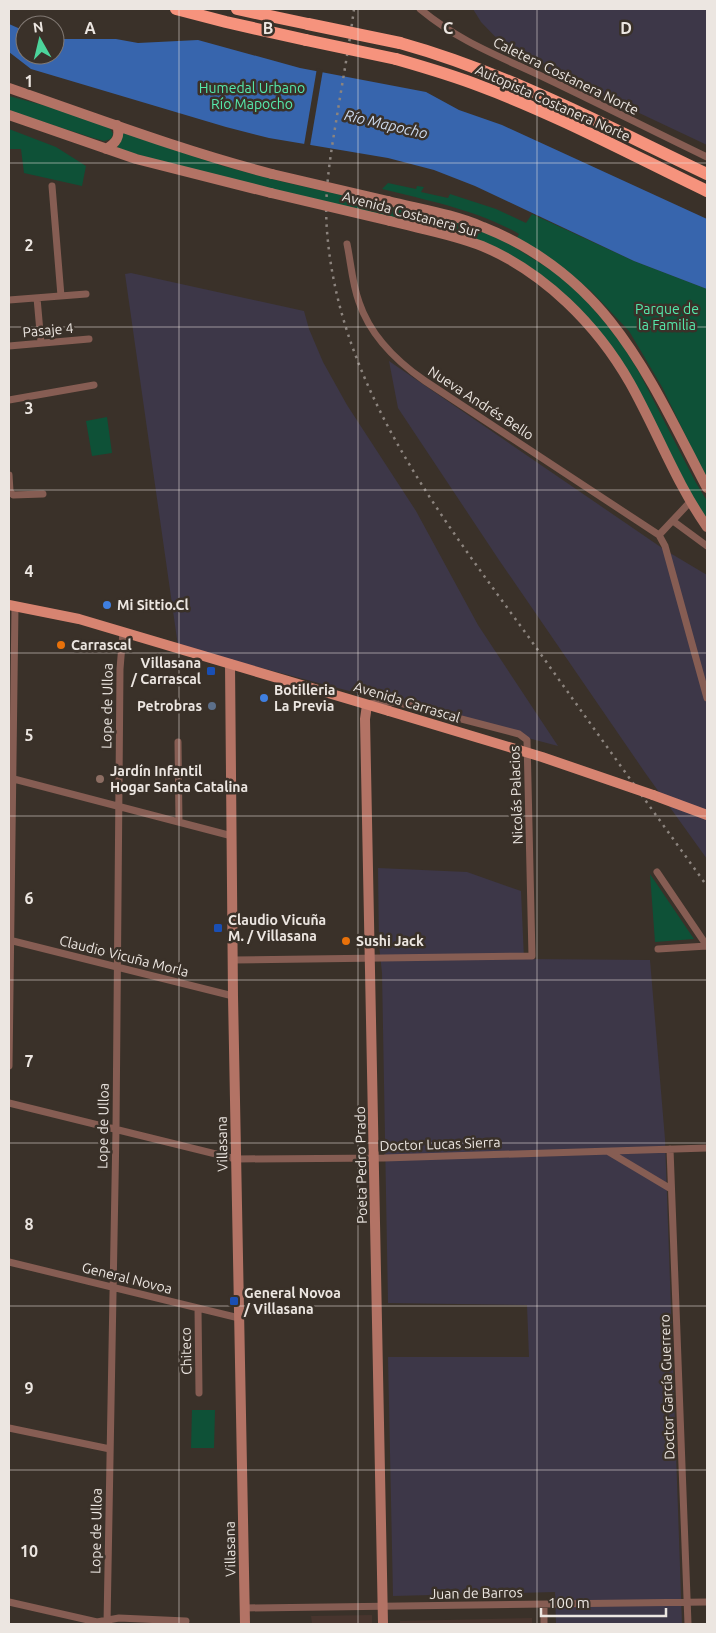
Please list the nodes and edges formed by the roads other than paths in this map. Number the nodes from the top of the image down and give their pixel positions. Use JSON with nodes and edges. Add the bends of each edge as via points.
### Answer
{"nodes":[{"id":1,"x":176,"y":9,"type":"edge"},
{"id":2,"x":237,"y":9,"type":"edge"},
{"id":3,"x":420,"y":9,"type":"edge"},
{"id":4,"x":9,"y":88,"type":"edge"},
{"id":5,"x":9,"y":115,"type":"edge"},
{"id":6,"x":117,"y":125,"type":"junction"},
{"id":7,"x":106,"y":149,"type":"junction"},
{"id":8,"x":707,"y":157,"type":"edge"},
{"id":9,"x":707,"y":174,"type":"edge"},
{"id":10,"x":52,"y":186,"type":"dead end"},
{"id":11,"x":707,"y":190,"type":"edge"},
{"id":12,"x":347,"y":244,"type":"dead end"},
{"id":13,"x":86,"y":294,"type":"dead end"},
{"id":14,"x":61,"y":296,"type":"junction"},
{"id":15,"x":37,"y":298,"type":"junction"},
{"id":16,"x":9,"y":300,"type":"edge"},
{"id":17,"x":90,"y":339,"type":"dead end"},
{"id":18,"x":41,"y":343,"type":"junction"},
{"id":19,"x":9,"y":346,"type":"edge"},
{"id":20,"x":94,"y":385,"type":"dead end"},
{"id":21,"x":9,"y":400,"type":"edge"},
{"id":22,"x":9,"y":475,"type":"edge"},
{"id":23,"x":707,"y":488,"type":"edge"},
{"id":24,"x":43,"y":494,"type":"dead end"},
{"id":25,"x":690,"y":502,"type":"junction"},
{"id":26,"x":673,"y":522,"type":"junction"},
{"id":27,"x":707,"y":527,"type":"edge"},
{"id":28,"x":660,"y":535,"type":"junction"},
{"id":29,"x":707,"y":546,"type":"edge"},
{"id":30,"x":12,"y":606,"type":"edge"},
{"id":31,"x":123,"y":632,"type":"junction"},
{"id":32,"x":230,"y":664,"type":"junction"},
{"id":33,"x":707,"y":698,"type":"edge"},
{"id":34,"x":367,"y":705,"type":"junction"},
{"id":35,"x":178,"y":742,"type":"dead end"},
{"id":36,"x":11,"y":778,"type":"edge"},
{"id":37,"x":118,"y":806,"type":"junction"},
{"id":38,"x":707,"y":815,"type":"edge"},
{"id":39,"x":179,"y":822,"type":"junction"},
{"id":40,"x":232,"y":836,"type":"junction"},
{"id":41,"x":657,"y":872,"type":"dead end"},
{"id":42,"x":10,"y":940,"type":"edge"},
{"id":43,"x":707,"y":946,"type":"edge"},
{"id":44,"x":658,"y":949,"type":"dead end"},
{"id":45,"x":370,"y":957,"type":"junction"},
{"id":46,"x":233,"y":960,"type":"junction"},
{"id":47,"x":116,"y":967,"type":"junction"},
{"id":48,"x":233,"y":996,"type":"junction"},
{"id":49,"x":9,"y":1066,"type":"edge"},
{"id":50,"x":9,"y":1103,"type":"edge"},
{"id":51,"x":116,"y":1129,"type":"junction"},
{"id":52,"x":707,"y":1148,"type":"edge"},
{"id":53,"x":670,"y":1149,"type":"junction"},
{"id":54,"x":608,"y":1152,"type":"junction"},
{"id":55,"x":375,"y":1158,"type":"junction"},
{"id":56,"x":236,"y":1159,"type":"junction"},
{"id":57,"x":671,"y":1189,"type":"junction"},
{"id":58,"x":9,"y":1262,"type":"edge"},
{"id":59,"x":113,"y":1288,"type":"junction"},
{"id":60,"x":198,"y":1308,"type":"junction"},
{"id":61,"x":239,"y":1318,"type":"junction"},
{"id":62,"x":199,"y":1393,"type":"dead end"},
{"id":63,"x":9,"y":1428,"type":"edge"},
{"id":64,"x":110,"y":1449,"type":"junction"},
{"id":65,"x":9,"y":1602,"type":"edge"},
{"id":66,"x":687,"y":1602,"type":"junction"},
{"id":67,"x":707,"y":1602,"type":"edge"},
{"id":68,"x":544,"y":1605,"type":"junction"},
{"id":69,"x":382,"y":1607,"type":"junction"},
{"id":70,"x":245,"y":1608,"type":"junction"},
{"id":71,"x":186,"y":1621,"type":"dead end"},
{"id":72,"x":107,"y":1623,"type":"edge"},
{"id":73,"x":246,"y":1624,"type":"edge"},
{"id":74,"x":382,"y":1624,"type":"edge"},
{"id":75,"x":544,"y":1624,"type":"edge"},
{"id":76,"x":688,"y":1624,"type":"edge"}],
"edges":[{"from":1,"to":11,"type":"highway","name":"Autopista Costanera Norte","bridge":true,"via":[[450,75],[504,95]]},
{"from":2,"to":9,"type":"highway","name":"Autopista Costanera Norte","bridge":true,"via":[[400,43],[461,62],[588,116]]},
{"from":3,"to":8,"type":"street","name":"Caletera Costanera Norte","via":[[470,44]]},
{"from":4,"to":6,"type":"street","name":"Avenida Costanera Sur"},
{"from":5,"to":7,"type":"street","name":"Avenida Costanera Sur"},
{"from":6,"to":7,"type":"street","via":[[118,140]]},
{"from":6,"to":23,"type":"street","name":"Avenida Costanera Sur","bridge":true,"via":[[237,165],[462,219],[529,249],[570,278],[609,318],[657,391]]},
{"from":7,"to":25,"type":"street","name":"Avenida Costanera Sur","bridge":true,"via":[[156,165],[456,237],[495,252],[534,276],[570,306],[597,335],[630,384]]},
{"from":10,"to":14,"type":"street"},
{"from":12,"to":28,"type":"street","name":"Nueva Andrés Bello","via":[[356,293],[364,314],[378,337],[403,365]]},
{"from":13,"to":14,"type":"street"},
{"from":14,"to":15,"type":"street"},
{"from":15,"to":16,"type":"street"},
{"from":15,"to":18,"type":"street"},
{"from":17,"to":18,"type":"street","name":"Pasaje 4"},
{"from":18,"to":19,"type":"street","name":"Pasaje 4"},
{"from":20,"to":21,"type":"street"},
{"from":22,"to":24,"type":"street","via":[[13,495]]},
{"from":25,"to":26,"type":"street"},
{"from":25,"to":27,"type":"street","name":"Avenida Costanera Sur"},
{"from":26,"to":28,"type":"street"},
{"from":26,"to":29,"type":"street"},
{"from":28,"to":33,"type":"street"},
{"from":30,"to":31,"type":"main road","name":"Avenida Carrascal"},
{"from":30,"to":36,"type":"street"},
{"from":31,"to":32,"type":"main road","name":"Avenida Carrascal"},
{"from":31,"to":37,"type":"street","name":"Lope de Ulloa"},
{"from":32,"to":34,"type":"main road","name":"Avenida Carrascal"},
{"from":32,"to":40,"type":"street","name":"Villasana"},
{"from":34,"to":38,"type":"main road","name":"Avenida Carrascal","bridge":true,"via":[[581,770]]},
{"from":34,"to":45,"type":"street","name":"Poeta Pedro Prado"},
{"from":34,"to":45,"type":"street","name":"Nicolás Palacios","via":[[396,702],[519,734],[527,740],[532,956]]},
{"from":35,"to":39,"type":"street"},
{"from":36,"to":37,"type":"street"},
{"from":36,"to":42,"type":"street"},
{"from":37,"to":39,"type":"street"},
{"from":37,"to":47,"type":"street","name":"Lope de Ulloa"},
{"from":39,"to":40,"type":"street"},
{"from":40,"to":46,"type":"street","name":"Villasana"},
{"from":41,"to":43,"type":"street"},
{"from":42,"to":47,"type":"street","name":"Claudio Vicuña Morla"},
{"from":42,"to":49,"type":"street"},
{"from":43,"to":44,"type":"street"},
{"from":45,"to":46,"type":"street"},
{"from":45,"to":55,"type":"street","name":"Poeta Pedro Prado"},
{"from":46,"to":48,"type":"street","name":"Villasana"},
{"from":47,"to":48,"type":"street","name":"Claudio Vicuña Morla"},
{"from":47,"to":51,"type":"street","name":"Lope de Ulloa"},
{"from":48,"to":56,"type":"street","name":"Villasana"},
{"from":50,"to":51,"type":"street","name":"Doctor Lucas Sierra"},
{"from":51,"to":56,"type":"street","name":"Doctor Lucas Sierra"},
{"from":51,"to":59,"type":"street","name":"Lope de Ulloa"},
{"from":52,"to":53,"type":"street","name":"Doctor Lucas Sierra"},
{"from":53,"to":54,"type":"street","name":"Doctor Lucas Sierra"},
{"from":53,"to":57,"type":"street","name":"Doctor García Guerrero"},
{"from":54,"to":55,"type":"street","name":"Doctor Lucas Sierra"},
{"from":54,"to":57,"type":"street"},
{"from":55,"to":56,"type":"street","name":"Doctor Lucas Sierra"},
{"from":55,"to":69,"type":"street","name":"Poeta Pedro Prado"},
{"from":56,"to":61,"type":"street","name":"Villasana"},
{"from":57,"to":66,"type":"street","name":"Doctor García Guerrero"},
{"from":58,"to":59,"type":"street","name":"General Novoa"},
{"from":59,"to":60,"type":"street","name":"General Novoa"},
{"from":59,"to":64,"type":"street","name":"Lope de Ulloa"},
{"from":60,"to":61,"type":"street","name":"General Novoa"},
{"from":60,"to":62,"type":"street","name":"Chiteco"},
{"from":61,"to":70,"type":"street","name":"Villasana"},
{"from":63,"to":64,"type":"street"},
{"from":64,"to":72,"type":"street","name":"Lope de Ulloa"},
{"from":65,"to":72,"type":"street"},
{"from":66,"to":67,"type":"street","name":"Juan de Barros"},
{"from":66,"to":68,"type":"street","name":"Juan de Barros"},
{"from":66,"to":76,"type":"street","name":"Doctor García Guerrero"},
{"from":68,"to":69,"type":"street","name":"Juan de Barros"},
{"from":68,"to":75,"type":"street"},
{"from":69,"to":70,"type":"street","name":"Juan de Barros"},
{"from":69,"to":74,"type":"street","name":"Poeta Pedro Prado"},
{"from":70,"to":73,"type":"street","name":"Villasana"},
{"from":71,"to":72,"type":"street","via":[[119,1618]]}]}
